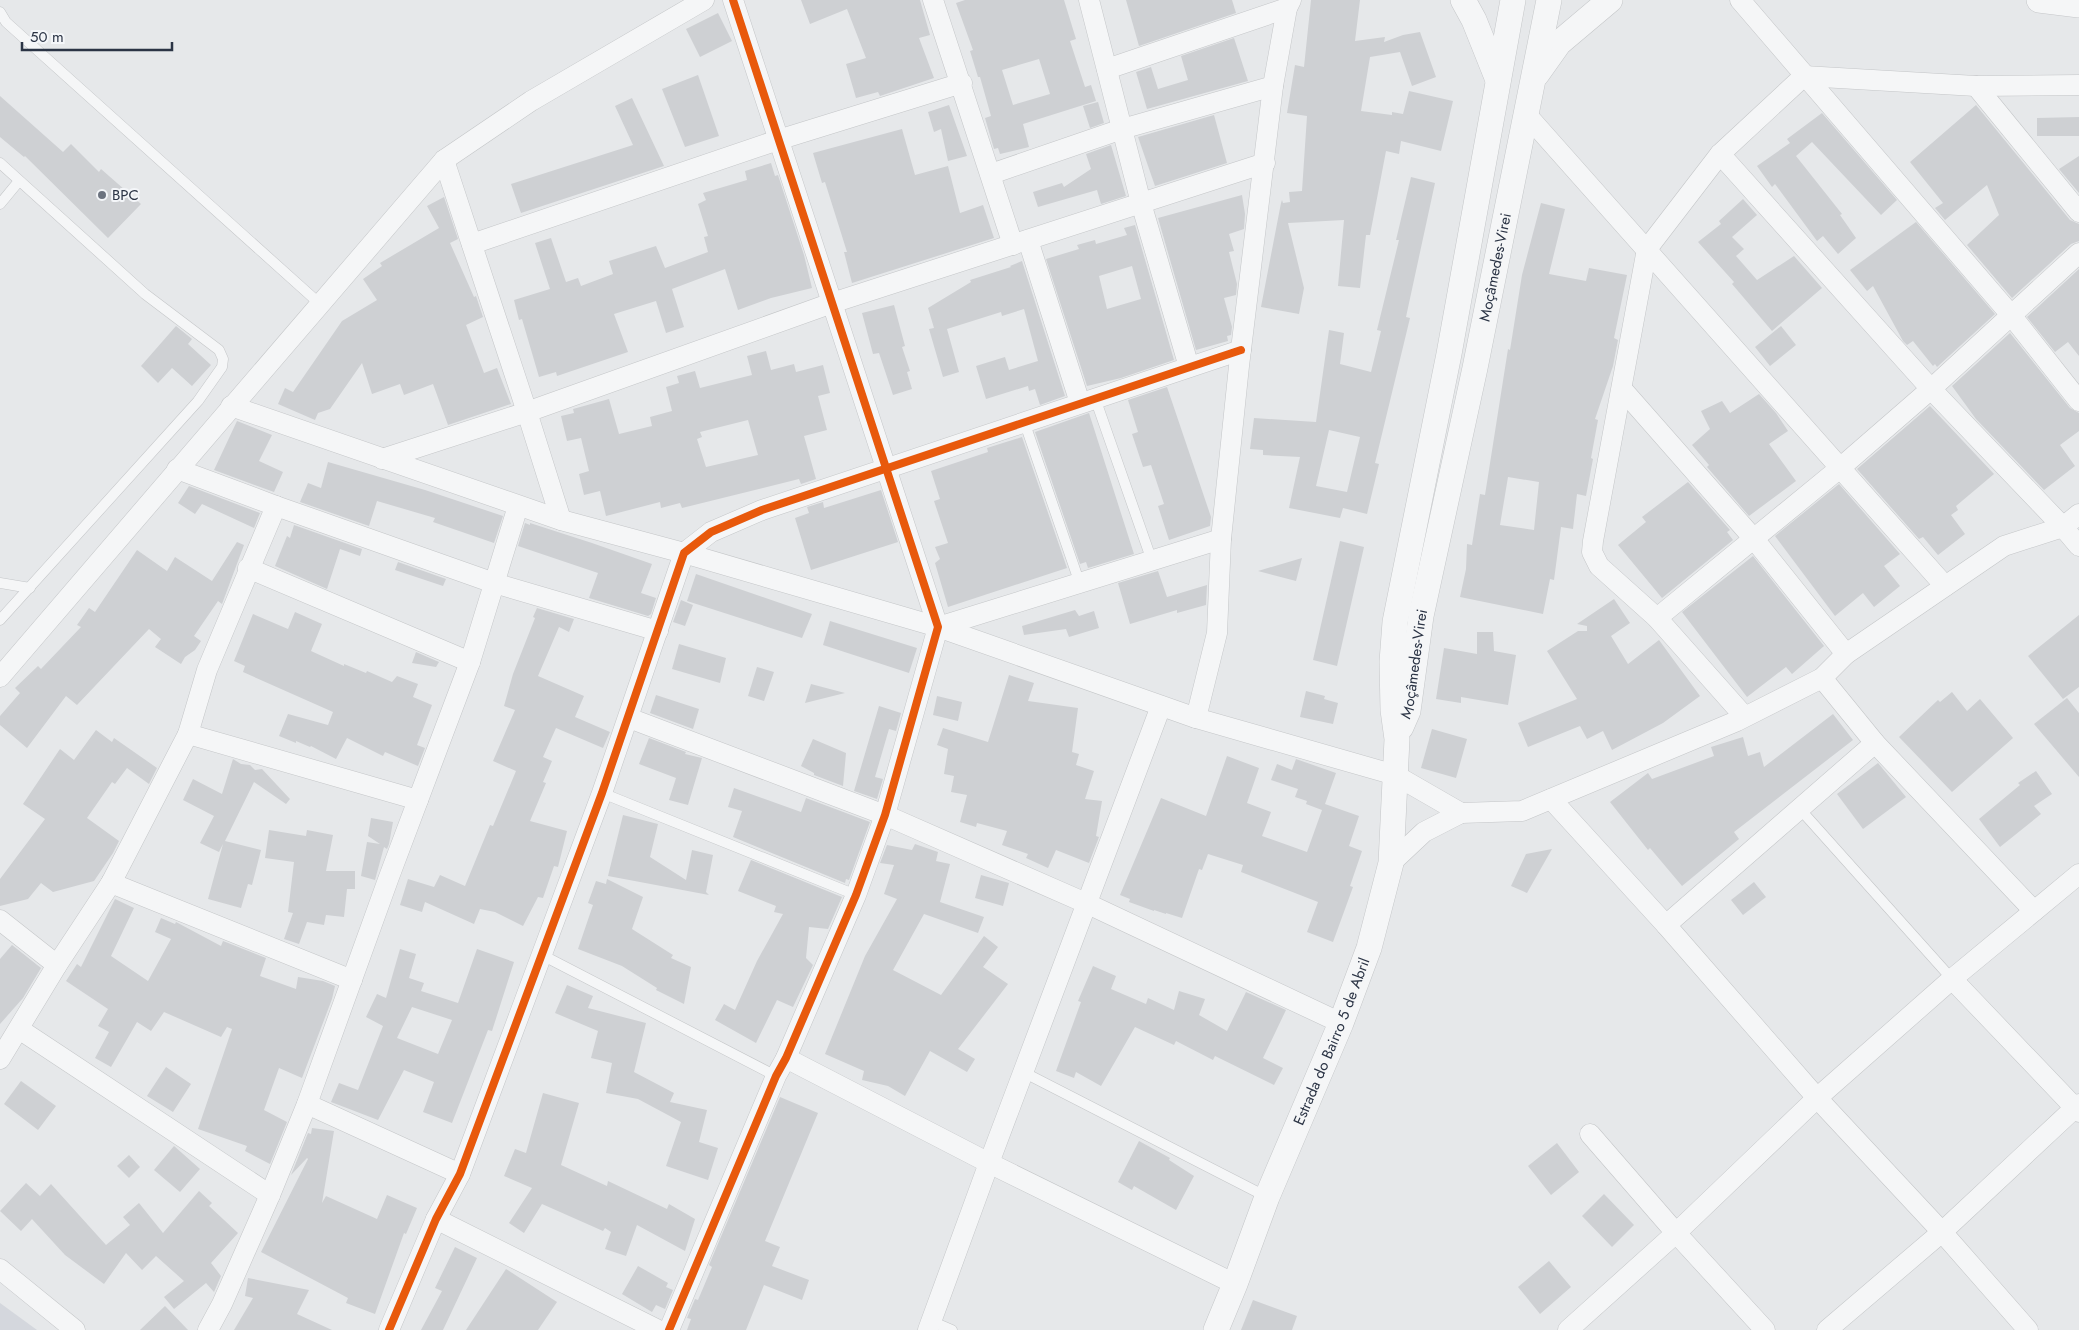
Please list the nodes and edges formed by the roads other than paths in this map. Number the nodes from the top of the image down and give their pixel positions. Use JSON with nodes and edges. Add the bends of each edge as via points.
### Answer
{"nodes":[{"id":1,"x":704,"y":0,"type":"edge"},
{"id":2,"x":732,"y":0,"type":"edge"},
{"id":3,"x":933,"y":0,"type":"edge"},
{"id":4,"x":1089,"y":0,"type":"edge"},
{"id":5,"x":1463,"y":0,"type":"edge"},
{"id":6,"x":1513,"y":0,"type":"edge"},
{"id":7,"x":1549,"y":0,"type":"edge"},
{"id":8,"x":1610,"y":0,"type":"edge"},
{"id":9,"x":1740,"y":0,"type":"edge"},
{"id":10,"x":2038,"y":0,"type":"edge"},
{"id":11,"x":1287,"y":3,"type":"edge"},
{"id":12,"x":2079,"y":4,"type":"edge"},
{"id":13,"x":0,"y":12,"type":"edge"},
{"id":14,"x":1107,"y":69,"type":"junction"},
{"id":15,"x":1804,"y":76,"type":"junction"},
{"id":16,"x":1498,"y":80,"type":"junction"},
{"id":17,"x":1533,"y":80,"type":"junction"},
{"id":18,"x":962,"y":83,"type":"junction"},
{"id":19,"x":2079,"y":85,"type":"edge"},
{"id":20,"x":1273,"y":86,"type":"junction"},
{"id":21,"x":1976,"y":86,"type":"junction"},
{"id":22,"x":1525,"y":113,"type":"junction"},
{"id":23,"x":1122,"y":129,"type":"junction"},
{"id":24,"x":778,"y":140,"type":"junction"},
{"id":25,"x":1720,"y":154,"type":"junction"},
{"id":26,"x":444,"y":160,"type":"junction"},
{"id":27,"x":0,"y":163,"type":"edge"},
{"id":28,"x":1265,"y":163,"type":"junction"},
{"id":29,"x":991,"y":174,"type":"junction"},
{"id":30,"x":19,"y":181,"type":"junction"},
{"id":31,"x":1141,"y":203,"type":"junction"},
{"id":32,"x":0,"y":204,"type":"edge"},
{"id":33,"x":2079,"y":212,"type":"edge"},
{"id":34,"x":1021,"y":242,"type":"junction"},
{"id":35,"x":472,"y":244,"type":"junction"},
{"id":36,"x":1646,"y":249,"type":"junction"},
{"id":37,"x":2079,"y":253,"type":"edge"},
{"id":38,"x":832,"y":303,"type":"junction"},
{"id":39,"x":320,"y":304,"type":"junction"},
{"id":40,"x":2011,"y":315,"type":"junction"},
{"id":41,"x":1241,"y":350,"type":"junction"},
{"id":42,"x":1189,"y":367,"type":"junction"},
{"id":43,"x":1622,"y":389,"type":"junction"},
{"id":44,"x":1931,"y":389,"type":"junction"},
{"id":45,"x":1088,"y":400,"type":"junction"},
{"id":46,"x":2079,"y":401,"type":"edge"},
{"id":47,"x":231,"y":406,"type":"junction"},
{"id":48,"x":527,"y":412,"type":"junction"},
{"id":49,"x":1024,"y":421,"type":"junction"},
{"id":50,"x":382,"y":459,"type":"junction"},
{"id":51,"x":886,"y":467,"type":"junction"},
{"id":52,"x":1840,"y":468,"type":"junction"},
{"id":53,"x":177,"y":469,"type":"junction"},
{"id":54,"x":276,"y":506,"type":"junction"},
{"id":55,"x":518,"y":506,"type":"junction"},
{"id":56,"x":2079,"y":514,"type":"edge"},
{"id":57,"x":561,"y":520,"type":"junction"},
{"id":58,"x":2063,"y":527,"type":"junction"},
{"id":59,"x":1221,"y":539,"type":"junction"},
{"id":60,"x":1754,"y":539,"type":"junction"},
{"id":61,"x":2079,"y":546,"type":"edge"},
{"id":62,"x":684,"y":553,"type":"junction"},
{"id":63,"x":1152,"y":561,"type":"junction"},
{"id":64,"x":248,"y":568,"type":"junction"},
{"id":65,"x":0,"y":583,"type":"edge"},
{"id":66,"x":494,"y":583,"type":"junction"},
{"id":67,"x":1080,"y":584,"type":"junction"},
{"id":68,"x":1945,"y":586,"type":"junction"},
{"id":69,"x":30,"y":588,"type":"junction"},
{"id":70,"x":1657,"y":618,"type":"junction"},
{"id":71,"x":0,"y":620,"type":"edge"},
{"id":72,"x":938,"y":627,"type":"junction"},
{"id":73,"x":658,"y":631,"type":"junction"},
{"id":74,"x":1846,"y":654,"type":"junction"},
{"id":75,"x":470,"y":662,"type":"junction"},
{"id":76,"x":0,"y":677,"type":"edge"},
{"id":77,"x":1822,"y":678,"type":"junction"},
{"id":78,"x":1161,"y":706,"type":"junction"},
{"id":79,"x":1744,"y":716,"type":"junction"},
{"id":80,"x":629,"y":718,"type":"junction"},
{"id":81,"x":1196,"y":718,"type":"junction"},
{"id":82,"x":188,"y":734,"type":"junction"},
{"id":83,"x":1397,"y":739,"type":"junction"},
{"id":84,"x":1875,"y":742,"type":"junction"},
{"id":85,"x":1395,"y":775,"type":"junction"},
{"id":86,"x":602,"y":793,"type":"junction"},
{"id":87,"x":418,"y":800,"type":"junction"},
{"id":88,"x":1551,"y":800,"type":"junction"},
{"id":89,"x":1799,"y":808,"type":"junction"},
{"id":90,"x":1461,"y":813,"type":"junction"},
{"id":91,"x":884,"y":815,"type":"junction"},
{"id":92,"x":1391,"y":862,"type":"junction"},
{"id":93,"x":2079,"y":874,"type":"edge"},
{"id":94,"x":111,"y":883,"type":"junction"},
{"id":95,"x":856,"y":895,"type":"junction"},
{"id":96,"x":1088,"y":904,"type":"junction"},
{"id":97,"x":2034,"y":911,"type":"junction"},
{"id":98,"x":0,"y":920,"type":"edge"},
{"id":99,"x":1666,"y":925,"type":"junction"},
{"id":100,"x":542,"y":955,"type":"junction"},
{"id":101,"x":57,"y":965,"type":"junction"},
{"id":102,"x":1952,"y":979,"type":"junction"},
{"id":103,"x":352,"y":980,"type":"junction"},
{"id":104,"x":1341,"y":1023,"type":"junction"},
{"id":105,"x":18,"y":1029,"type":"junction"},
{"id":106,"x":786,"y":1058,"type":"junction"},
{"id":107,"x":0,"y":1059,"type":"edge"},
{"id":108,"x":1023,"y":1072,"type":"junction"},
{"id":109,"x":776,"y":1076,"type":"junction"},
{"id":110,"x":1817,"y":1098,"type":"junction"},
{"id":111,"x":307,"y":1104,"type":"junction"},
{"id":112,"x":2078,"y":1108,"type":"edge"},
{"id":113,"x":1590,"y":1134,"type":"dead end"},
{"id":114,"x":989,"y":1163,"type":"junction"},
{"id":115,"x":460,"y":1174,"type":"junction"},
{"id":116,"x":270,"y":1195,"type":"junction"},
{"id":117,"x":1267,"y":1198,"type":"junction"},
{"id":118,"x":436,"y":1219,"type":"junction"},
{"id":119,"x":1942,"y":1232,"type":"junction"},
{"id":120,"x":1676,"y":1233,"type":"junction"},
{"id":121,"x":0,"y":1269,"type":"edge"},
{"id":122,"x":1235,"y":1284,"type":"junction"},
{"id":123,"x":930,"y":1325,"type":"edge"},
{"id":124,"x":75,"y":1330,"type":"edge"},
{"id":125,"x":208,"y":1330,"type":"edge"},
{"id":126,"x":389,"y":1330,"type":"edge"},
{"id":127,"x":658,"y":1330,"type":"edge"},
{"id":128,"x":669,"y":1330,"type":"edge"},
{"id":129,"x":952,"y":1330,"type":"edge"},
{"id":130,"x":1216,"y":1330,"type":"edge"},
{"id":131,"x":1568,"y":1330,"type":"edge"},
{"id":132,"x":1765,"y":1330,"type":"edge"},
{"id":133,"x":1827,"y":1330,"type":"edge"},
{"id":134,"x":2028,"y":1330,"type":"edge"}],
"edges":[{"from":1,"to":26,"type":"street","via":[[531,101]]},
{"from":2,"to":24,"type":"street"},
{"from":3,"to":18,"type":"street"},
{"from":4,"to":14,"type":"street"},
{"from":5,"to":16,"type":"street"},
{"from":6,"to":16,"type":"street","name":"Moçâmedes-Virei"},
{"from":7,"to":17,"type":"street","name":"Moçâmedes-Virei"},
{"from":8,"to":17,"type":"street","via":[[1559,43]]},
{"from":9,"to":15,"type":"street"},
{"from":10,"to":12,"type":"street"},
{"from":11,"to":14,"type":"street"},
{"from":11,"to":20,"type":"street"},
{"from":13,"to":39,"type":"lane","via":[[6,22]]},
{"from":14,"to":23,"type":"street"},
{"from":15,"to":21,"type":"street"},
{"from":15,"to":25,"type":"street"},
{"from":15,"to":40,"type":"street"},
{"from":16,"to":83,"type":"street","name":"Moçâmedes-Virei","via":[[1449,354],[1395,622],[1392,662]]},
{"from":17,"to":22,"type":"street","name":"Moçâmedes-Virei"},
{"from":18,"to":24,"type":"street"},
{"from":18,"to":29,"type":"street"},
{"from":19,"to":21,"type":"street"},
{"from":20,"to":23,"type":"street"},
{"from":20,"to":28,"type":"street"},
{"from":21,"to":33,"type":"street"},
{"from":22,"to":36,"type":"street"},
{"from":22,"to":83,"type":"street","name":"Moçâmedes-Virei","via":[[1477,358],[1421,616],[1408,711]]},
{"from":23,"to":29,"type":"street"},
{"from":23,"to":31,"type":"street"},
{"from":24,"to":35,"type":"street"},
{"from":24,"to":38,"type":"street"},
{"from":25,"to":36,"type":"street"},
{"from":25,"to":44,"type":"street"},
{"from":26,"to":35,"type":"street"},
{"from":26,"to":39,"type":"street"},
{"from":27,"to":30,"type":"lane"},
{"from":28,"to":31,"type":"street"},
{"from":28,"to":41,"type":"street"},
{"from":29,"to":34,"type":"street"},
{"from":30,"to":32,"type":"lane"},
{"from":30,"to":69,"type":"lane","via":[[145,294],[219,350],[223,358],[222,367],[198,401]]},
{"from":31,"to":34,"type":"street"},
{"from":31,"to":42,"type":"street"},
{"from":34,"to":38,"type":"street"},
{"from":34,"to":45,"type":"street"},
{"from":35,"to":48,"type":"street"},
{"from":36,"to":43,"type":"street"},
{"from":36,"to":52,"type":"street"},
{"from":37,"to":40,"type":"street"},
{"from":38,"to":48,"type":"street"},
{"from":38,"to":51,"type":"street"},
{"from":39,"to":47,"type":"street"},
{"from":40,"to":44,"type":"street"},
{"from":40,"to":46,"type":"street"},
{"from":41,"to":42,"type":"street"},
{"from":41,"to":59,"type":"street"},
{"from":42,"to":45,"type":"street"},
{"from":43,"to":60,"type":"street"},
{"from":43,"to":70,"type":"street","via":[[1592,552],[1599,566]]},
{"from":44,"to":52,"type":"street"},
{"from":44,"to":58,"type":"street"},
{"from":45,"to":49,"type":"street"},
{"from":45,"to":63,"type":"lane"},
{"from":47,"to":50,"type":"street"},
{"from":47,"to":53,"type":"street"},
{"from":48,"to":50,"type":"street"},
{"from":48,"to":57,"type":"street"},
{"from":49,"to":51,"type":"street"},
{"from":49,"to":67,"type":"lane"},
{"from":50,"to":55,"type":"street"},
{"from":51,"to":62,"type":"street","via":[[762,510],[711,532]]},
{"from":51,"to":72,"type":"street"},
{"from":52,"to":60,"type":"street"},
{"from":52,"to":68,"type":"street"},
{"from":53,"to":54,"type":"street"},
{"from":53,"to":76,"type":"street"},
{"from":54,"to":64,"type":"street"},
{"from":54,"to":66,"type":"street"},
{"from":55,"to":57,"type":"street"},
{"from":55,"to":66,"type":"street"},
{"from":56,"to":58,"type":"street"},
{"from":57,"to":62,"type":"street"},
{"from":58,"to":61,"type":"street"},
{"from":58,"to":68,"type":"street","via":[[2004,546]]},
{"from":59,"to":63,"type":"street"},
{"from":59,"to":81,"type":"street","via":[[1216,633]]},
{"from":60,"to":70,"type":"street"},
{"from":60,"to":74,"type":"street"},
{"from":62,"to":72,"type":"street"},
{"from":62,"to":73,"type":"street"},
{"from":63,"to":67,"type":"street"},
{"from":64,"to":75,"type":"street"},
{"from":64,"to":82,"type":"street","via":[[207,670]]},
{"from":65,"to":69,"type":"lane"},
{"from":66,"to":73,"type":"street"},
{"from":66,"to":75,"type":"street"},
{"from":67,"to":72,"type":"street"},
{"from":68,"to":74,"type":"street"},
{"from":69,"to":71,"type":"lane"},
{"from":70,"to":79,"type":"street"},
{"from":72,"to":78,"type":"street"},
{"from":72,"to":91,"type":"street"},
{"from":73,"to":80,"type":"street"},
{"from":74,"to":77,"type":"street"},
{"from":75,"to":87,"type":"street"},
{"from":77,"to":79,"type":"street"},
{"from":77,"to":84,"type":"street"},
{"from":78,"to":81,"type":"street"},
{"from":78,"to":96,"type":"street"},
{"from":79,"to":88,"type":"street"},
{"from":80,"to":86,"type":"street"},
{"from":80,"to":91,"type":"street"},
{"from":81,"to":85,"type":"street"},
{"from":82,"to":87,"type":"street"},
{"from":82,"to":94,"type":"street"},
{"from":83,"to":85,"type":"street","name":"Estrada do Bairro 5 de Abril"},
{"from":84,"to":89,"type":"street"},
{"from":84,"to":97,"type":"street"},
{"from":85,"to":90,"type":"street"},
{"from":85,"to":92,"type":"street","name":"Estrada do Bairro 5 de Abril"},
{"from":86,"to":95,"type":"lane"},
{"from":86,"to":100,"type":"street"},
{"from":87,"to":103,"type":"street"},
{"from":88,"to":90,"type":"street","via":[[1522,811]]},
{"from":88,"to":99,"type":"street"},
{"from":89,"to":99,"type":"street"},
{"from":89,"to":102,"type":"lane"},
{"from":90,"to":92,"type":"street","via":[[1424,832]]},
{"from":91,"to":95,"type":"street"},
{"from":91,"to":96,"type":"street"},
{"from":92,"to":104,"type":"street","name":"Estrada do Bairro 5 de Abril","via":[[1370,948]]},
{"from":93,"to":97,"type":"street"},
{"from":94,"to":101,"type":"street"},
{"from":94,"to":103,"type":"street"},
{"from":95,"to":106,"type":"street"},
{"from":96,"to":104,"type":"street"},
{"from":96,"to":108,"type":"street"},
{"from":97,"to":102,"type":"street"},
{"from":98,"to":101,"type":"street"},
{"from":99,"to":110,"type":"street"},
{"from":100,"to":109,"type":"lane"},
{"from":100,"to":115,"type":"street"},
{"from":101,"to":105,"type":"street"},
{"from":102,"to":110,"type":"street"},
{"from":102,"to":112,"type":"street"},
{"from":103,"to":111,"type":"street"},
{"from":104,"to":117,"type":"street","name":"Estrada do Bairro 5 de Abril"},
{"from":105,"to":107,"type":"street"},
{"from":105,"to":116,"type":"street"},
{"from":106,"to":109,"type":"street"},
{"from":106,"to":114,"type":"street"},
{"from":108,"to":114,"type":"street"},
{"from":108,"to":117,"type":"lane"},
{"from":109,"to":128,"type":"street"},
{"from":110,"to":119,"type":"street"},
{"from":110,"to":120,"type":"street"},
{"from":111,"to":115,"type":"street"},
{"from":111,"to":116,"type":"street"},
{"from":112,"to":119,"type":"street"},
{"from":113,"to":120,"type":"street"},
{"from":114,"to":122,"type":"street"},
{"from":114,"to":123,"type":"street"},
{"from":115,"to":118,"type":"street"},
{"from":116,"to":125,"type":"street"},
{"from":117,"to":122,"type":"street","name":"Estrada do Bairro 5 de Abril"},
{"from":118,"to":126,"type":"street"},
{"from":118,"to":127,"type":"street"},
{"from":119,"to":133,"type":"street"},
{"from":119,"to":134,"type":"street"},
{"from":120,"to":131,"type":"street"},
{"from":120,"to":132,"type":"street"},
{"from":121,"to":124,"type":"street"},
{"from":122,"to":130,"type":"street","name":"Estrada do Bairro 5 de Abril"},
{"from":123,"to":129,"type":"lane"}]}
